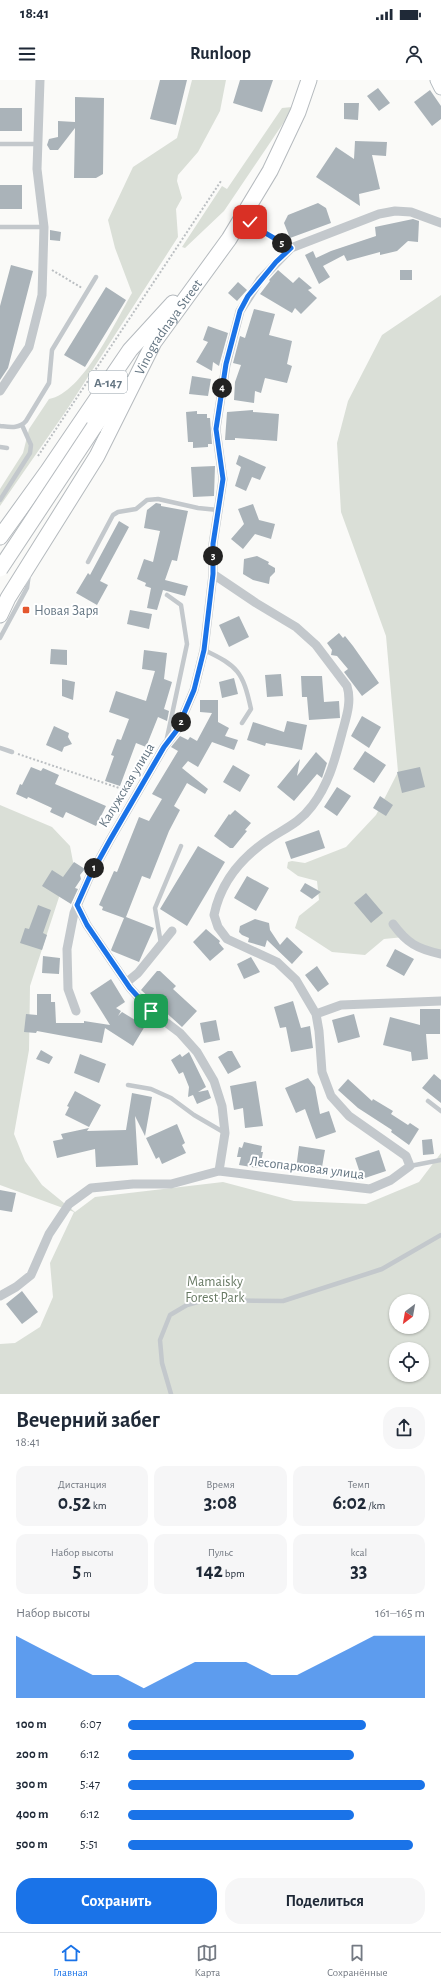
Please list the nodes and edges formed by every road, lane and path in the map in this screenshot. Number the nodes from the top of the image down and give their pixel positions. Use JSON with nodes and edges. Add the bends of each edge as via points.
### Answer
{"nodes":[{"id":1,"x":40,"y":80,"type":"edge"},
{"id":2,"x":309,"y":80,"type":"edge"},
{"id":3,"x":437,"y":80,"type":"edge"},
{"id":4,"x":441,"y":88,"type":"edge"},
{"id":5,"x":0,"y":144,"type":"edge"},
{"id":6,"x":38,"y":144,"type":"junction"},
{"id":7,"x":221,"y":181,"type":"dead end"},
{"id":8,"x":250,"y":222,"type":"dead end"},
{"id":9,"x":441,"y":223,"type":"edge"},
{"id":10,"x":0,"y":227,"type":"edge"},
{"id":11,"x":44,"y":227,"type":"junction"},
{"id":12,"x":229,"y":239,"type":"junction"},
{"id":13,"x":291,"y":248,"type":"junction"},
{"id":14,"x":42,"y":268,"type":"junction"},
{"id":15,"x":96,"y":277,"type":"dead end"},
{"id":16,"x":88,"y":291,"type":"junction"},
{"id":17,"x":154,"y":342,"type":"junction"},
{"id":18,"x":0,"y":391,"type":"edge"},
{"id":19,"x":22,"y":425,"type":"junction"},
{"id":20,"x":0,"y":426,"type":"edge"},
{"id":21,"x":0,"y":447,"type":"edge"},
{"id":22,"x":7,"y":448,"type":"dead end"},
{"id":23,"x":36,"y":460,"type":"dead end"},
{"id":24,"x":0,"y":500,"type":"edge"},
{"id":25,"x":218,"y":510,"type":"junction"},
{"id":26,"x":0,"y":536,"type":"edge"},
{"id":27,"x":31,"y":561,"type":"junction"},
{"id":28,"x":88,"y":562,"type":"dead end"},
{"id":29,"x":0,"y":569,"type":"edge"},
{"id":30,"x":213,"y":574,"type":"junction"},
{"id":31,"x":166,"y":595,"type":"dead end"},
{"id":32,"x":0,"y":614,"type":"edge"},
{"id":33,"x":0,"y":638,"type":"edge"},
{"id":34,"x":204,"y":650,"type":"junction"},
{"id":35,"x":242,"y":722,"type":"dead end"},
{"id":36,"x":164,"y":747,"type":"junction"},
{"id":37,"x":0,"y":748,"type":"edge"},
{"id":38,"x":12,"y":752,"type":"joint"},
{"id":39,"x":136,"y":794,"type":"junction"},
{"id":40,"x":181,"y":846,"type":"dead end"},
{"id":41,"x":77,"y":905,"type":"junction"},
{"id":42,"x":393,"y":924,"type":"dead end"},
{"id":43,"x":172,"y":931,"type":"dead end"},
{"id":44,"x":161,"y":944,"type":"junction"},
{"id":45,"x":441,"y":954,"type":"edge"},
{"id":46,"x":127,"y":982,"type":"junction"},
{"id":47,"x":441,"y":1001,"type":"edge"},
{"id":48,"x":76,"y":1011,"type":"dead end"},
{"id":49,"x":316,"y":1014,"type":"junction"},
{"id":50,"x":128,"y":1085,"type":"dead end"},
{"id":51,"x":428,"y":1101,"type":"dead end"},
{"id":52,"x":441,"y":1111,"type":"edge"},
{"id":53,"x":225,"y":1133,"type":"junction"},
{"id":54,"x":441,"y":1160,"type":"edge"},
{"id":55,"x":410,"y":1166,"type":"junction"},
{"id":56,"x":219,"y":1171,"type":"junction"},
{"id":57,"x":441,"y":1235,"type":"edge"},
{"id":58,"x":0,"y":1296,"type":"edge"},
{"id":59,"x":171,"y":1394,"type":"edge"}],
"edges":[{"from":1,"to":6,"type":"street"},
{"from":2,"to":12,"type":"main road","name":"Vinogradnaya Street","number":"А-147","via":[[298,112],[270,171]]},
{"from":3,"to":4,"type":"street"},
{"from":5,"to":6,"type":"lane"},
{"from":6,"to":11,"type":"street","via":[[37,169]]},
{"from":7,"to":23,"type":"path"},
{"from":8,"to":13,"type":"path"},
{"from":9,"to":13,"type":"street","name":"Калужская улица","via":[[412,212],[395,211],[379,214]]},
{"from":10,"to":11,"type":"lane"},
{"from":11,"to":14,"type":"street"},
{"from":12,"to":17,"type":"main road","name":"Vinogradnaya Street","number":"А-147"},
{"from":12,"to":26,"type":"main road","number":"А-147","via":[[130,350]]},
{"from":13,"to":25,"type":"street","name":"Калужская улица","via":[[248,296],[240,311],[226,364],[216,429],[223,479]]},
{"from":14,"to":16,"type":"path","via":[[56,271]]},
{"from":14,"to":18,"type":"street","via":[[42,295],[29,347]]},
{"from":15,"to":16,"type":"lane"},
{"from":16,"to":19,"type":"lane","via":[[52,350],[49,383]]},
{"from":17,"to":27,"type":"main road","name":"Vinogradnaya Street","number":"А-147","via":[[97,456]]},
{"from":17,"to":29,"type":"main road","bridge":true},
{"from":19,"to":20,"type":"lane"},
{"from":19,"to":24,"type":"lane","via":[[31,445],[30,453]]},
{"from":21,"to":22,"type":"lane"},
{"from":25,"to":28,"type":"lane","via":[[158,499],[147,500],[136,509],[113,515]]},
{"from":25,"to":30,"type":"street","name":"Калужская улица","via":[[213,544]]},
{"from":27,"to":32,"type":"main road","name":"Vinogradnaya Street","number":"А-147"},
{"from":27,"to":33,"type":"lane","via":[[27,588]]},
{"from":30,"to":34,"type":"street","name":"Калужская улица"},
{"from":30,"to":49,"type":"street","via":[[256,604],[296,627],[316,645],[347,686],[349,693],[349,704],[333,769],[322,791],[312,807],[294,825],[255,848],[239,863],[225,886],[214,915],[227,938],[277,962],[296,980]]},
{"from":31,"to":36,"type":"lane","via":[[181,605],[186,644],[170,732]]},
{"from":34,"to":35,"type":"lane","via":[[238,670],[246,686],[251,709]]},
{"from":34,"to":36,"type":"street","name":"Калужская улица","via":[[194,690],[177,730]]},
{"from":36,"to":39,"type":"street","name":"Калужская улица"},
{"from":37,"to":38,"type":"lane"},
{"from":38,"to":39,"type":"path"},
{"from":39,"to":41,"type":"street","name":"Калужская улица","via":[[89,878]]},
{"from":40,"to":44,"type":"lane","via":[[154,908]]},
{"from":41,"to":46,"type":"street","via":[[87,925]]},
{"from":41,"to":48,"type":"street","name":"Калужская улица","via":[[67,950],[68,989]]},
{"from":42,"to":45,"type":"street","via":[[404,938],[422,950]]},
{"from":43,"to":44,"type":"street"},
{"from":44,"to":46,"type":"street","via":[[138,973]]},
{"from":46,"to":53,"type":"street","via":[[138,998],[180,1033],[197,1052],[214,1081],[222,1106]]},
{"from":47,"to":49,"type":"street","via":[[341,1005]]},
{"from":49,"to":55,"type":"street","via":[[322,1072],[331,1096],[349,1116],[406,1156]]},
{"from":50,"to":53,"type":"lane","via":[[151,1089],[171,1098]]},
{"from":51,"to":52,"type":"lane"},
{"from":53,"to":56,"type":"street"},
{"from":54,"to":55,"type":"lane"},
{"from":55,"to":56,"type":"street","name":"Лесопарковая улица","via":[[391,1180],[370,1188]]},
{"from":56,"to":58,"type":"street","via":[[171,1184],[91,1188],[69,1204],[48,1234],[31,1274]]},
{"from":57,"to":59,"type":"lane","via":[[382,1269],[283,1301],[205,1300],[187,1305],[170,1315],[160,1340],[162,1363]]}]}
